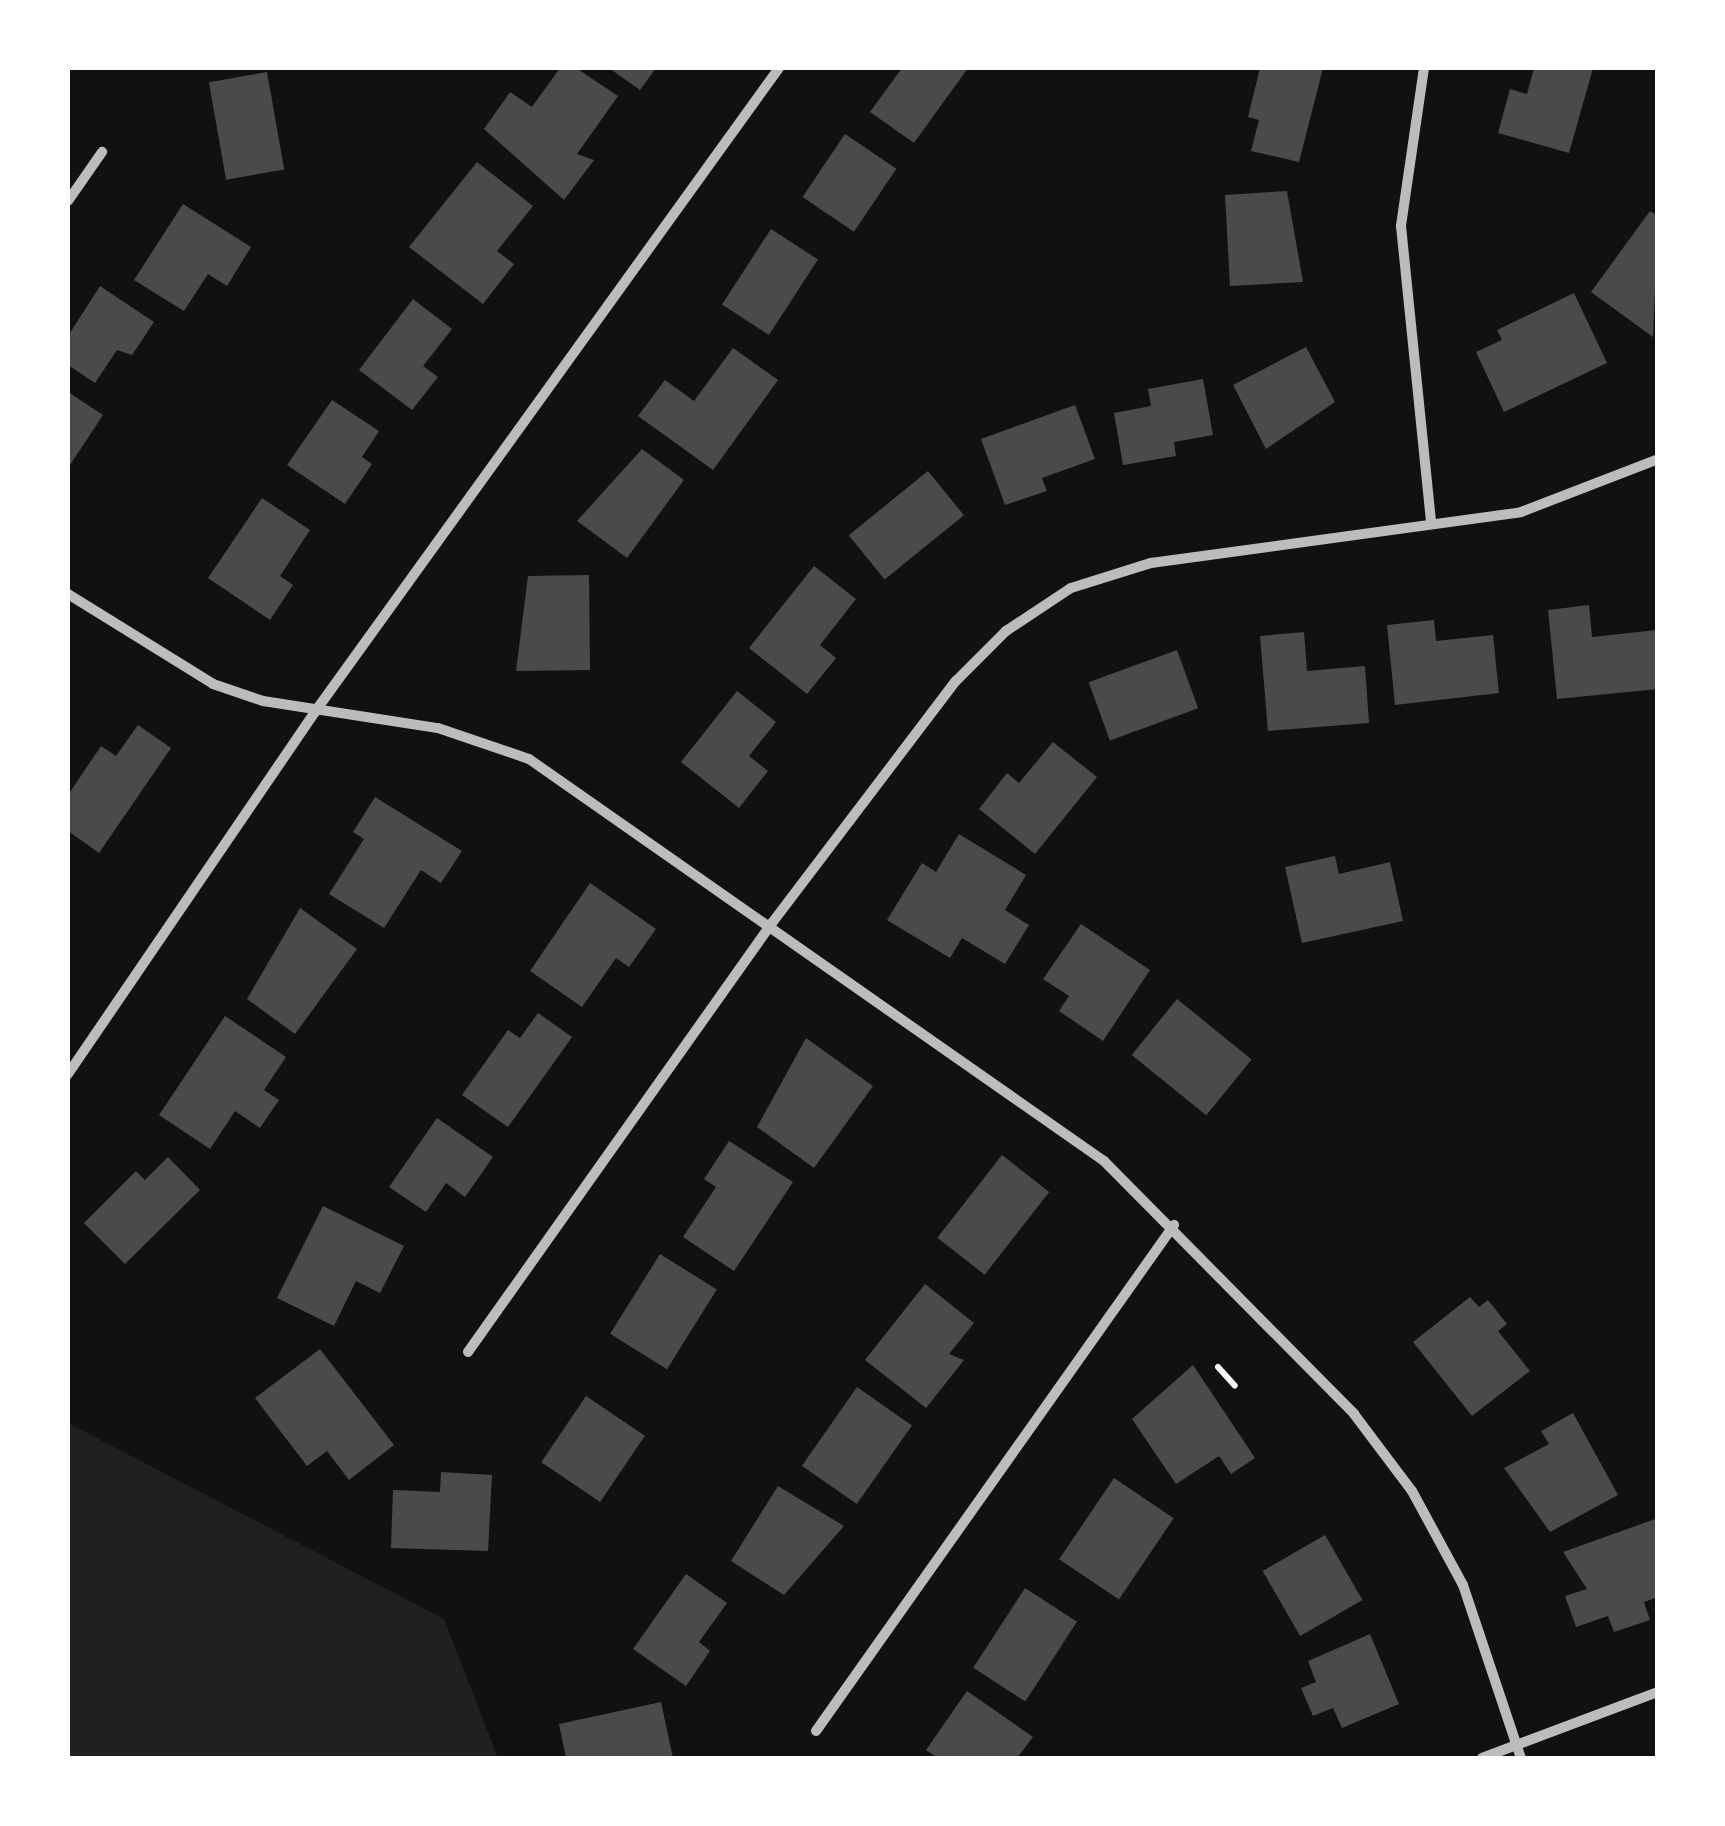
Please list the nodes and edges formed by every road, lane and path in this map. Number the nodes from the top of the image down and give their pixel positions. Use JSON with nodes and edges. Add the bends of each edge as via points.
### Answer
{"nodes":[{"id":1,"x":779,"y":68,"type":"edge"},
{"id":2,"x":1424,"y":68,"type":"edge"},
{"id":3,"x":102,"y":152,"type":"dead end"},
{"id":4,"x":68,"y":201,"type":"edge"},
{"id":5,"x":1658,"y":459,"type":"edge"},
{"id":6,"x":1432,"y":522,"type":"junction"},
{"id":7,"x":68,"y":594,"type":"edge"},
{"id":8,"x":317,"y":709,"type":"junction"},
{"id":9,"x":772,"y":922,"type":"junction"},
{"id":10,"x":68,"y":1074,"type":"edge"},
{"id":11,"x":1174,"y":1225,"type":"junction"},
{"id":12,"x":468,"y":1352,"type":"dead end"},
{"id":13,"x":1218,"y":1367,"type":"dead end"},
{"id":14,"x":1236,"y":1386,"type":"dead end"},
{"id":15,"x":1658,"y":1692,"type":"edge"},
{"id":16,"x":816,"y":1731,"type":"dead end"},
{"id":17,"x":1516,"y":1745,"type":"junction"},
{"id":18,"x":1482,"y":1758,"type":"edge"},
{"id":19,"x":1522,"y":1758,"type":"edge"}],
"edges":[{"from":1,"to":8,"type":"street"},
{"from":2,"to":6,"type":"street","via":[[1400,226]]},
{"from":3,"to":4,"type":"street"},
{"from":5,"to":6,"type":"street","via":[[1570,500]]},
{"from":6,"to":9,"type":"street","via":[[1152,563],[1071,588],[1006,631],[956,681]]},
{"from":7,"to":8,"type":"street","via":[[213,684]]},
{"from":8,"to":9,"type":"street","via":[[438,728],[529,760]]},
{"from":8,"to":10,"type":"street"},
{"from":9,"to":11,"type":"street","via":[[1104,1161]]},
{"from":9,"to":12,"type":"street"},
{"from":11,"to":16,"type":"street"},
{"from":11,"to":17,"type":"street","via":[[1354,1414],[1412,1491],[1463,1585]]},
{"from":13,"to":14,"type":"path"},
{"from":15,"to":17,"type":"street"},
{"from":17,"to":18,"type":"street"},
{"from":17,"to":19,"type":"street"}]}
